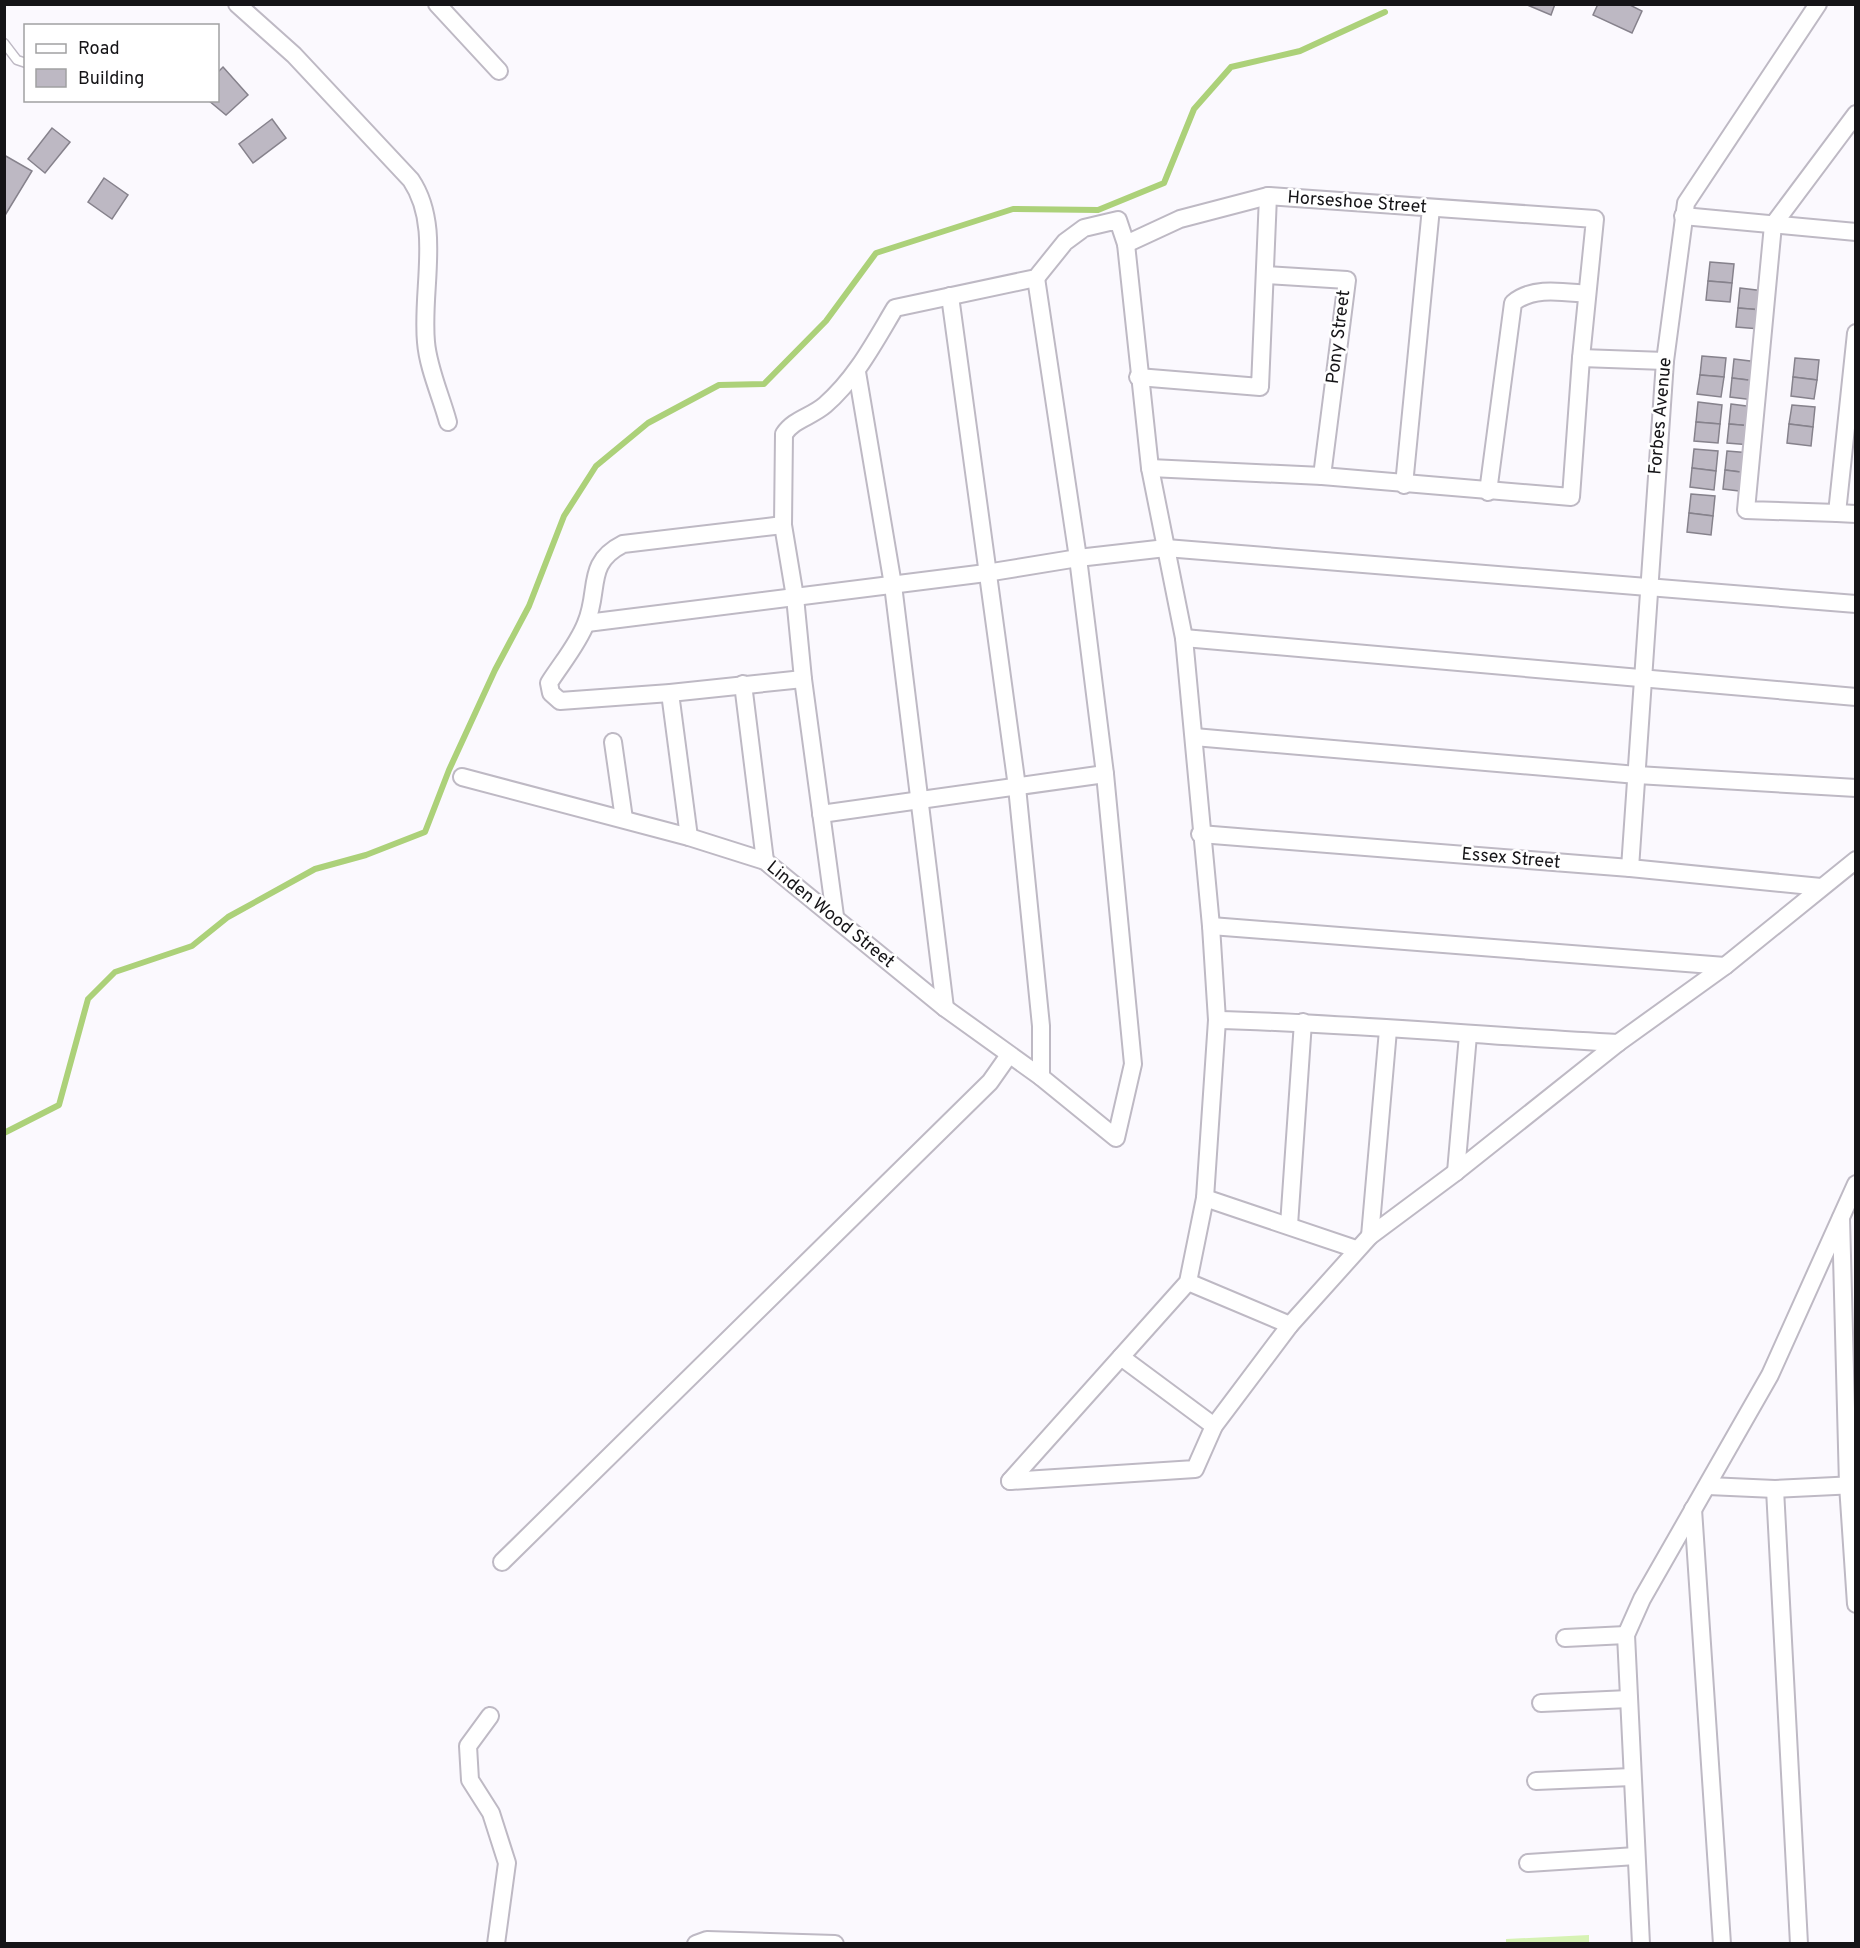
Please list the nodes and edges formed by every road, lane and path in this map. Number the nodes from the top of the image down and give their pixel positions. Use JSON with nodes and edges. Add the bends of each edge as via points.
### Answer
{"nodes":[{"id":1,"x":237,"y":4,"type":"edge"},
{"id":2,"x":438,"y":4,"type":"edge"},
{"id":3,"x":1818,"y":4,"type":"edge"},
{"id":4,"x":4,"y":43,"type":"edge"},
{"id":5,"x":24,"y":62,"type":"edge"},
{"id":6,"x":499,"y":71,"type":"dead end"},
{"id":7,"x":1856,"y":114,"type":"edge"},
{"id":8,"x":1848,"y":135,"type":"edge"},
{"id":9,"x":1268,"y":196,"type":"junction"},
{"id":10,"x":1431,"y":208,"type":"junction"},
{"id":11,"x":1683,"y":216,"type":"junction"},
{"id":12,"x":1773,"y":225,"type":"junction"},
{"id":13,"x":1856,"y":232,"type":"edge"},
{"id":14,"x":1126,"y":243,"type":"junction"},
{"id":15,"x":1264,"y":275,"type":"junction"},
{"id":16,"x":1036,"y":278,"type":"junction"},
{"id":17,"x":1587,"y":294,"type":"junction"},
{"id":18,"x":950,"y":297,"type":"junction"},
{"id":19,"x":1856,"y":333,"type":"edge"},
{"id":20,"x":1581,"y":358,"type":"junction"},
{"id":21,"x":1665,"y":362,"type":"junction"},
{"id":22,"x":857,"y":372,"type":"junction"},
{"id":23,"x":1138,"y":377,"type":"junction"},
{"id":24,"x":448,"y":422,"type":"dead end"},
{"id":25,"x":1150,"y":468,"type":"junction"},
{"id":26,"x":1322,"y":476,"type":"junction"},
{"id":27,"x":1404,"y":485,"type":"junction"},
{"id":28,"x":1488,"y":492,"type":"junction"},
{"id":29,"x":1838,"y":513,"type":"junction"},
{"id":30,"x":1856,"y":514,"type":"edge"},
{"id":31,"x":783,"y":525,"type":"junction"},
{"id":32,"x":1166,"y":548,"type":"junction"},
{"id":33,"x":1078,"y":558,"type":"junction"},
{"id":34,"x":986,"y":573,"type":"junction"},
{"id":35,"x":893,"y":585,"type":"junction"},
{"id":36,"x":1648,"y":589,"type":"junction"},
{"id":37,"x":795,"y":597,"type":"junction"},
{"id":38,"x":1856,"y":604,"type":"edge"},
{"id":39,"x":587,"y":623,"type":"junction"},
{"id":40,"x":1184,"y":638,"type":"junction"},
{"id":41,"x":1642,"y":678,"type":"junction"},
{"id":42,"x":803,"y":679,"type":"junction"},
{"id":43,"x":743,"y":684,"type":"junction"},
{"id":44,"x":670,"y":693,"type":"junction"},
{"id":45,"x":1856,"y":697,"type":"edge"},
{"id":46,"x":1194,"y":737,"type":"junction"},
{"id":47,"x":613,"y":742,"type":"dead end"},
{"id":48,"x":1105,"y":774,"type":"junction"},
{"id":49,"x":1637,"y":775,"type":"junction"},
{"id":50,"x":462,"y":777,"type":"dead end"},
{"id":51,"x":1017,"y":787,"type":"junction"},
{"id":52,"x":1856,"y":788,"type":"edge"},
{"id":53,"x":920,"y":802,"type":"junction"},
{"id":54,"x":821,"y":814,"type":"junction"},
{"id":55,"x":624,"y":819,"type":"junction"},
{"id":56,"x":1200,"y":834,"type":"junction"},
{"id":57,"x":689,"y":837,"type":"junction"},
{"id":58,"x":1856,"y":860,"type":"edge"},
{"id":59,"x":765,"y":861,"type":"junction"},
{"id":60,"x":1630,"y":868,"type":"junction"},
{"id":61,"x":1821,"y":887,"type":"junction"},
{"id":62,"x":835,"y":916,"type":"junction"},
{"id":63,"x":1210,"y":926,"type":"junction"},
{"id":64,"x":1725,"y":966,"type":"junction"},
{"id":65,"x":945,"y":1008,"type":"junction"},
{"id":66,"x":1217,"y":1020,"type":"junction"},
{"id":67,"x":1304,"y":1022,"type":"junction"},
{"id":68,"x":1388,"y":1030,"type":"junction"},
{"id":69,"x":1468,"y":1035,"type":"junction"},
{"id":70,"x":1617,"y":1043,"type":"junction"},
{"id":71,"x":1009,"y":1055,"type":"junction"},
{"id":72,"x":1041,"y":1077,"type":"junction"},
{"id":73,"x":1456,"y":1172,"type":"junction"},
{"id":74,"x":1856,"y":1184,"type":"edge"},
{"id":75,"x":1205,"y":1198,"type":"junction"},
{"id":76,"x":1841,"y":1214,"type":"junction"},
{"id":77,"x":1289,"y":1226,"type":"junction"},
{"id":78,"x":1370,"y":1236,"type":"junction"},
{"id":79,"x":1356,"y":1249,"type":"junction"},
{"id":80,"x":1188,"y":1282,"type":"junction"},
{"id":81,"x":1290,"y":1325,"type":"junction"},
{"id":82,"x":1121,"y":1357,"type":"junction"},
{"id":83,"x":1214,"y":1426,"type":"junction"},
{"id":84,"x":1852,"y":1485,"type":"edge"},
{"id":85,"x":1708,"y":1486,"type":"junction"},
{"id":86,"x":1775,"y":1489,"type":"junction"},
{"id":87,"x":1693,"y":1509,"type":"junction"},
{"id":88,"x":502,"y":1562,"type":"dead end"},
{"id":89,"x":1856,"y":1604,"type":"edge"},
{"id":90,"x":1626,"y":1635,"type":"junction"},
{"id":91,"x":1565,"y":1638,"type":"dead end"},
{"id":92,"x":1629,"y":1699,"type":"junction"},
{"id":93,"x":1541,"y":1703,"type":"dead end"},
{"id":94,"x":490,"y":1716,"type":"dead end"},
{"id":95,"x":1632,"y":1777,"type":"junction"},
{"id":96,"x":1536,"y":1781,"type":"dead end"},
{"id":97,"x":1636,"y":1856,"type":"junction"},
{"id":98,"x":1528,"y":1863,"type":"dead end"},
{"id":99,"x":496,"y":1944,"type":"edge"},
{"id":100,"x":696,"y":1944,"type":"edge"},
{"id":101,"x":835,"y":1944,"type":"edge"},
{"id":102,"x":1641,"y":1944,"type":"edge"},
{"id":103,"x":1722,"y":1944,"type":"edge"},
{"id":104,"x":1799,"y":1944,"type":"edge"}],
"edges":[{"from":1,"to":24,"type":"street","via":[[294,55],[422,196],[427,218],[426,343]]},
{"from":2,"to":6,"type":"street"},
{"from":3,"to":11,"type":"street","name":"Forbes Avenue","via":[[1686,203]]},
{"from":4,"to":5,"type":"lane","via":[[16,60]]},
{"from":7,"to":8,"type":"street"},
{"from":8,"to":12,"type":"street"},
{"from":9,"to":10,"type":"street","name":"Horseshoe Street"},
{"from":9,"to":14,"type":"street","name":"Horseshoe Street","via":[[1180,219]]},
{"from":9,"to":15,"type":"street"},
{"from":10,"to":17,"type":"street","name":"Horseshoe Street","via":[[1595,219]]},
{"from":10,"to":27,"type":"street"},
{"from":11,"to":12,"type":"street"},
{"from":11,"to":21,"type":"street","name":"Forbes Avenue"},
{"from":12,"to":13,"type":"street"},
{"from":12,"to":29,"type":"street","via":[[1746,510]]},
{"from":14,"to":16,"type":"street","via":[[1118,220],[1084,228],[1065,242]]},
{"from":14,"to":23,"type":"street"},
{"from":15,"to":23,"type":"street","via":[[1260,387]]},
{"from":15,"to":26,"type":"street","name":"Pony Street","via":[[1347,280]]},
{"from":16,"to":18,"type":"street"},
{"from":16,"to":33,"type":"street"},
{"from":17,"to":20,"type":"street"},
{"from":17,"to":28,"type":"street","via":[[1536,292],[1513,303]]},
{"from":18,"to":22,"type":"street","via":[[896,308]]},
{"from":18,"to":34,"type":"street"},
{"from":19,"to":29,"type":"street"},
{"from":20,"to":21,"type":"street"},
{"from":20,"to":28,"type":"street","via":[[1571,496]]},
{"from":21,"to":36,"type":"street","name":"Forbes Avenue"},
{"from":22,"to":31,"type":"street","via":[[825,404],[791,424],[784,434]]},
{"from":22,"to":35,"type":"street"},
{"from":23,"to":25,"type":"street"},
{"from":25,"to":26,"type":"street"},
{"from":25,"to":32,"type":"street"},
{"from":26,"to":27,"type":"street"},
{"from":27,"to":28,"type":"street"},
{"from":29,"to":30,"type":"street"},
{"from":31,"to":37,"type":"street"},
{"from":31,"to":39,"type":"street","via":[[623,543],[608,551],[598,564]]},
{"from":32,"to":33,"type":"street"},
{"from":32,"to":36,"type":"street"},
{"from":32,"to":40,"type":"street"},
{"from":33,"to":34,"type":"street"},
{"from":33,"to":48,"type":"street"},
{"from":34,"to":35,"type":"street"},
{"from":34,"to":51,"type":"street"},
{"from":35,"to":37,"type":"street"},
{"from":35,"to":53,"type":"street"},
{"from":36,"to":38,"type":"street"},
{"from":36,"to":41,"type":"street","name":"Forbes Avenue"},
{"from":37,"to":39,"type":"street"},
{"from":37,"to":42,"type":"street"},
{"from":39,"to":44,"type":"street","via":[[549,683],[551,693],[560,701]]},
{"from":40,"to":41,"type":"street"},
{"from":40,"to":46,"type":"street"},
{"from":41,"to":45,"type":"street"},
{"from":41,"to":49,"type":"street","name":"Forbes Avenue"},
{"from":42,"to":43,"type":"street"},
{"from":42,"to":54,"type":"street"},
{"from":43,"to":44,"type":"street"},
{"from":43,"to":59,"type":"street"},
{"from":44,"to":57,"type":"street"},
{"from":46,"to":49,"type":"street"},
{"from":46,"to":56,"type":"street"},
{"from":47,"to":55,"type":"street"},
{"from":48,"to":51,"type":"street"},
{"from":48,"to":72,"type":"street","name":"Linden Wood Street","via":[[1133,1064],[1116,1137]]},
{"from":49,"to":52,"type":"street"},
{"from":49,"to":60,"type":"street","name":"Forbes Avenue"},
{"from":50,"to":55,"type":"street","name":"Linden Wood Street"},
{"from":51,"to":53,"type":"street"},
{"from":51,"to":72,"type":"street","via":[[1041,1026]]},
{"from":53,"to":54,"type":"street"},
{"from":53,"to":65,"type":"street"},
{"from":54,"to":62,"type":"street"},
{"from":55,"to":57,"type":"street","name":"Linden Wood Street"},
{"from":56,"to":60,"type":"street","name":"Essex Street"},
{"from":56,"to":63,"type":"street"},
{"from":57,"to":59,"type":"street","name":"Linden Wood Street"},
{"from":58,"to":61,"type":"street"},
{"from":59,"to":62,"type":"street","name":"Linden Wood Street"},
{"from":60,"to":61,"type":"street","name":"Essex Street"},
{"from":61,"to":64,"type":"street"},
{"from":62,"to":65,"type":"street","name":"Linden Wood Street"},
{"from":63,"to":64,"type":"street"},
{"from":63,"to":66,"type":"street"},
{"from":64,"to":70,"type":"street"},
{"from":65,"to":71,"type":"street","name":"Linden Wood Street"},
{"from":66,"to":67,"type":"street"},
{"from":66,"to":75,"type":"street"},
{"from":67,"to":68,"type":"street"},
{"from":67,"to":77,"type":"street"},
{"from":68,"to":69,"type":"street"},
{"from":68,"to":78,"type":"street"},
{"from":69,"to":70,"type":"street"},
{"from":69,"to":73,"type":"street"},
{"from":70,"to":73,"type":"street"},
{"from":71,"to":72,"type":"street","name":"Linden Wood Street"},
{"from":71,"to":88,"type":"street","via":[[990,1082]]},
{"from":73,"to":78,"type":"street"},
{"from":74,"to":76,"type":"street"},
{"from":75,"to":77,"type":"street"},
{"from":75,"to":80,"type":"street"},
{"from":76,"to":84,"type":"street"},
{"from":76,"to":85,"type":"street","via":[[1770,1375]]},
{"from":77,"to":79,"type":"street"},
{"from":78,"to":79,"type":"street"},
{"from":79,"to":81,"type":"street"},
{"from":80,"to":81,"type":"street"},
{"from":80,"to":82,"type":"street"},
{"from":81,"to":83,"type":"street"},
{"from":82,"to":83,"type":"street"},
{"from":82,"to":83,"type":"street","via":[[1010,1481],[1195,1469]]},
{"from":84,"to":86,"type":"street"},
{"from":84,"to":89,"type":"street"},
{"from":85,"to":86,"type":"street"},
{"from":85,"to":87,"type":"street"},
{"from":86,"to":104,"type":"street"},
{"from":87,"to":90,"type":"street"},
{"from":87,"to":103,"type":"street"},
{"from":90,"to":91,"type":"street"},
{"from":90,"to":92,"type":"street"},
{"from":92,"to":93,"type":"street"},
{"from":92,"to":95,"type":"street"},
{"from":94,"to":99,"type":"street","via":[[468,1746],[470,1780],[490,1813],[507,1863]]},
{"from":95,"to":96,"type":"street"},
{"from":95,"to":97,"type":"street"},
{"from":97,"to":98,"type":"street"},
{"from":97,"to":102,"type":"street"},
{"from":100,"to":101,"type":"street","via":[[706,1940]]}]}
